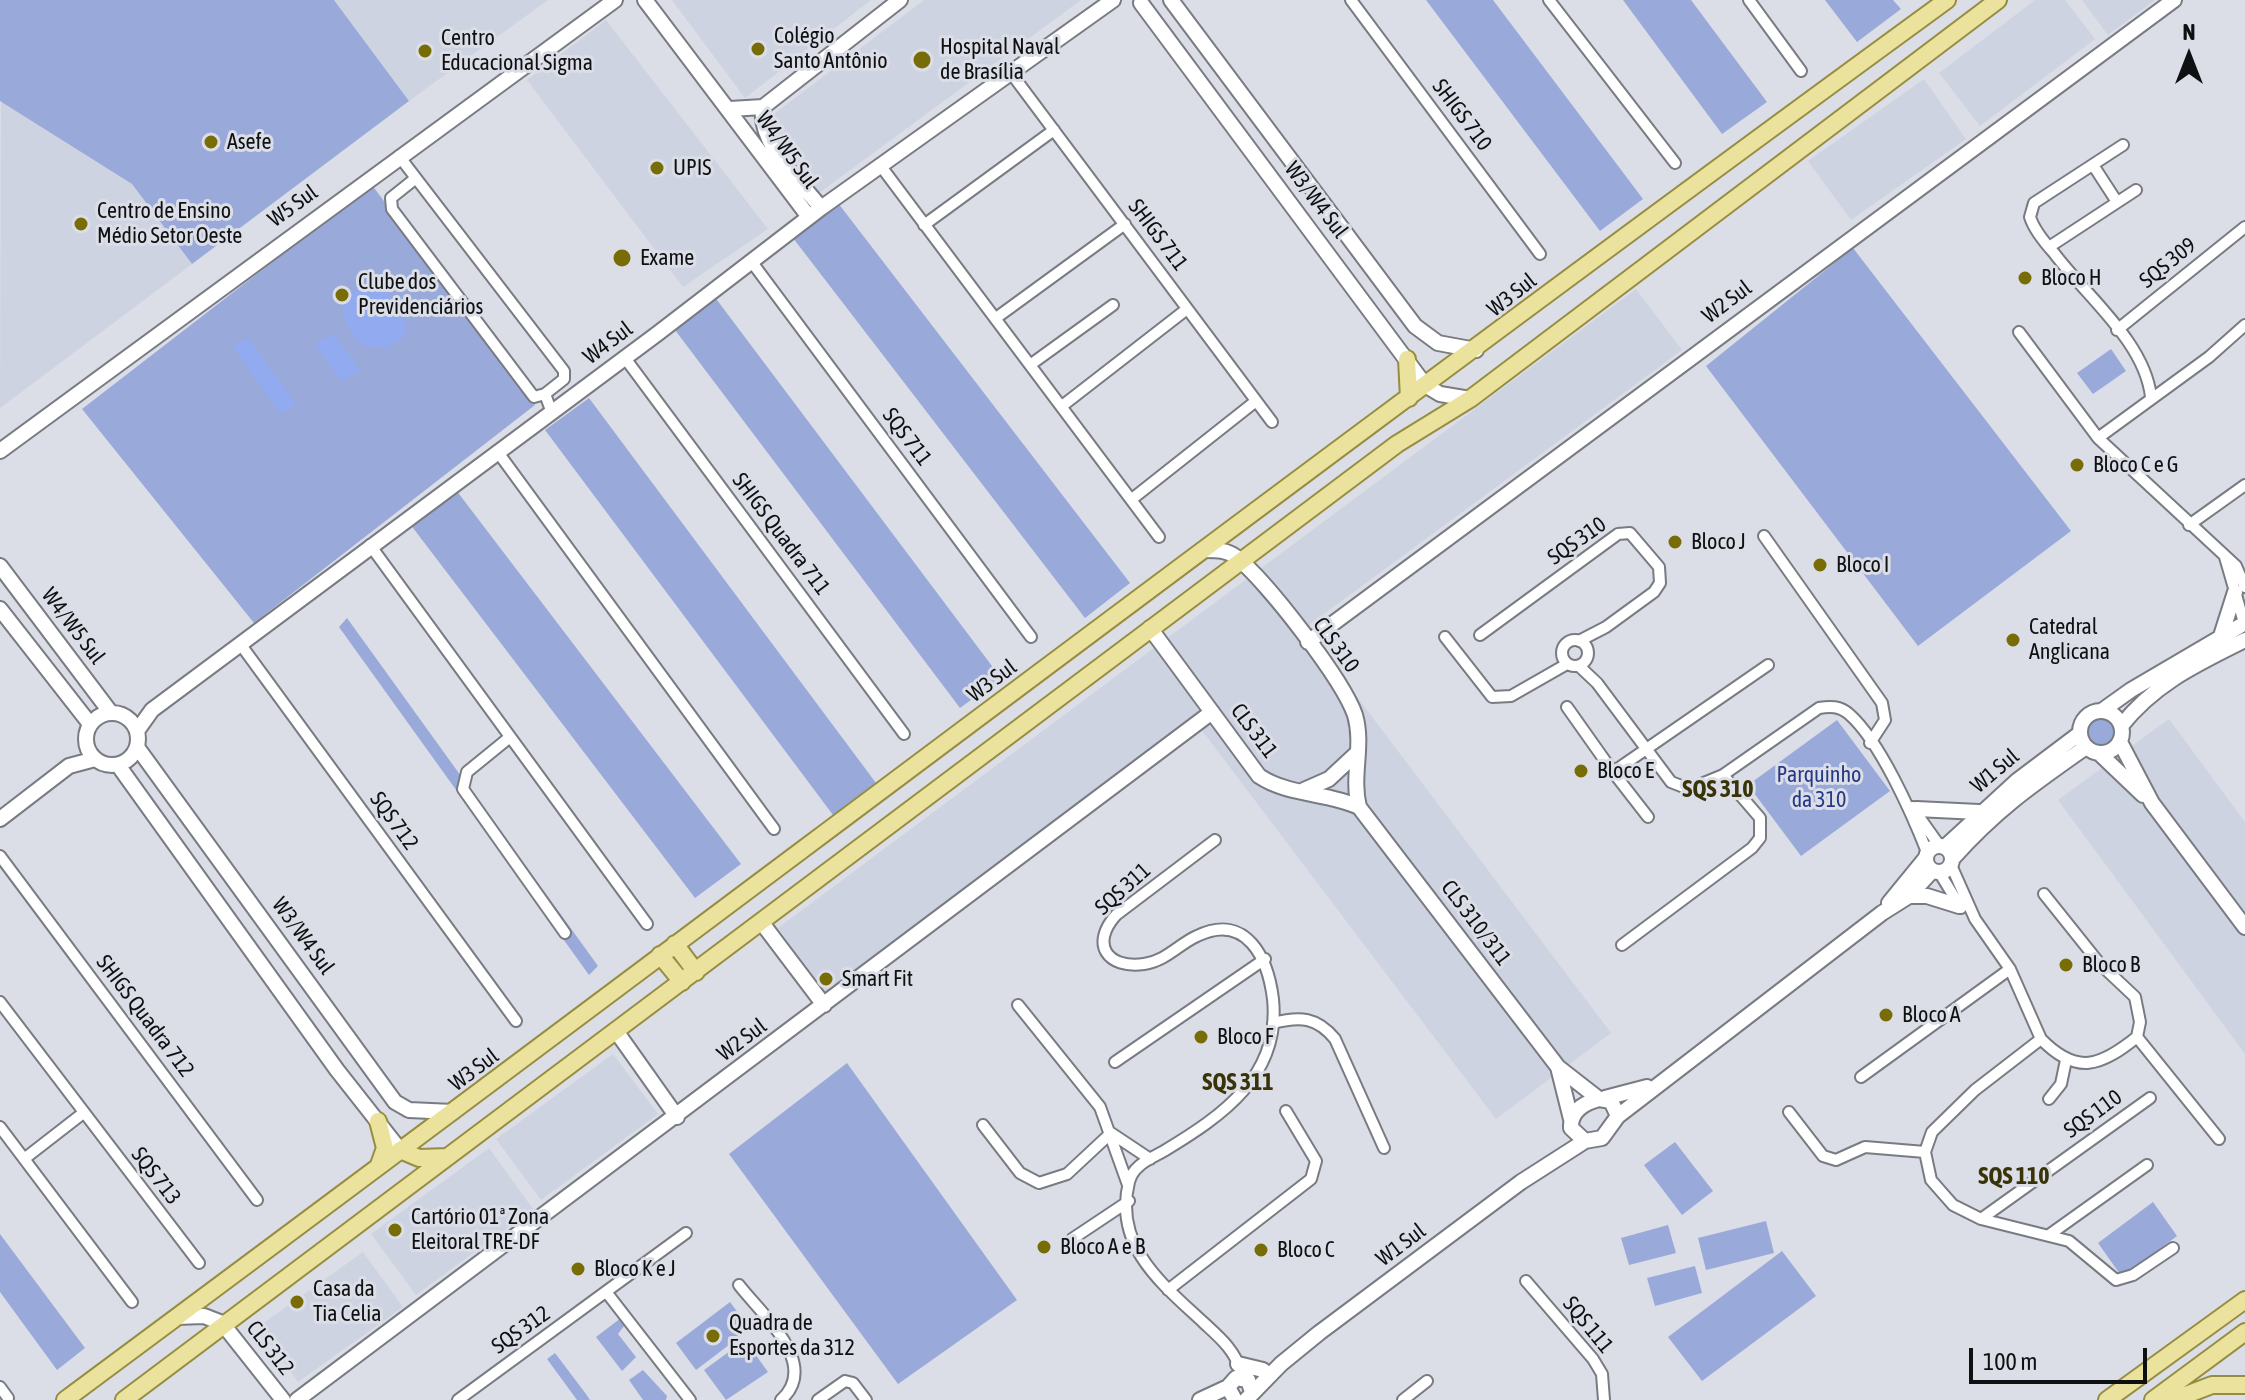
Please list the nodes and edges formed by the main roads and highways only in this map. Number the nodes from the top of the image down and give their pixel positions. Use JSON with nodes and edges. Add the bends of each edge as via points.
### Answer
{"nodes":[{"id":1,"x":1947,"y":0,"type":"edge"},
{"id":2,"x":1998,"y":0,"type":"edge"},
{"id":3,"x":1407,"y":359,"type":"road end"},
{"id":4,"x":1409,"y":398,"type":"junction"},
{"id":5,"x":938,"y":752,"type":"junction"},
{"id":6,"x":913,"y":770,"type":"junction"},
{"id":7,"x":956,"y":778,"type":"junction"},
{"id":8,"x":932,"y":795,"type":"junction"},
{"id":9,"x":675,"y":944,"type":"junction"},
{"id":10,"x":660,"y":955,"type":"junction"},
{"id":11,"x":696,"y":972,"type":"junction"},
{"id":12,"x":682,"y":982,"type":"junction"},
{"id":13,"x":378,"y":1121,"type":"road end"},
{"id":14,"x":400,"y":1150,"type":"junction"},
{"id":15,"x":449,"y":1157,"type":"junction"},
{"id":16,"x":379,"y":1165,"type":"junction"},
{"id":17,"x":2245,"y":1300,"type":"edge"},
{"id":18,"x":2245,"y":1332,"type":"edge"},
{"id":19,"x":2245,"y":1385,"type":"edge"},
{"id":20,"x":129,"y":1399,"type":"edge"},
{"id":21,"x":65,"y":1400,"type":"edge"},
{"id":22,"x":2107,"y":1400,"type":"edge"},
{"id":23,"x":2153,"y":1400,"type":"edge"},
{"id":24,"x":2173,"y":1400,"type":"edge"}],
"edges":[{"from":1,"to":4,"type":"main road","name":"W3 Sul"},
{"from":2,"to":7,"type":"main road","via":[[1470,399],[1397,444],[1150,628]]},
{"from":3,"to":4,"type":"main road"},
{"from":4,"to":5,"type":"main road","name":"W3 Sul"},
{"from":5,"to":6,"type":"main road","name":"W3 Sul"},
{"from":5,"to":7,"type":"main road","via":[[940,769]]},
{"from":6,"to":8,"type":"main road","via":[[930,778]]},
{"from":6,"to":9,"type":"main road","name":"W3 Sul"},
{"from":7,"to":8,"type":"main road"},
{"from":8,"to":11,"type":"main road"},
{"from":9,"to":10,"type":"main road","name":"W3 Sul"},
{"from":9,"to":11,"type":"main road"},
{"from":10,"to":12,"type":"main road"},
{"from":10,"to":14,"type":"main road","name":"W3 Sul"},
{"from":11,"to":12,"type":"main road"},
{"from":12,"to":15,"type":"main road"},
{"from":13,"to":16,"type":"main road","via":[[385,1148]]},
{"from":14,"to":15,"type":"main road","via":[[419,1158]]},
{"from":14,"to":16,"type":"main road","name":"W3 Sul"},
{"from":15,"to":20,"type":"main road"},
{"from":16,"to":21,"type":"main road","name":"W3 Sul"},
{"from":17,"to":22,"type":"main road"},
{"from":18,"to":23,"type":"main road"},
{"from":19,"to":24,"type":"main road","via":[[2212,1385]]}]}
